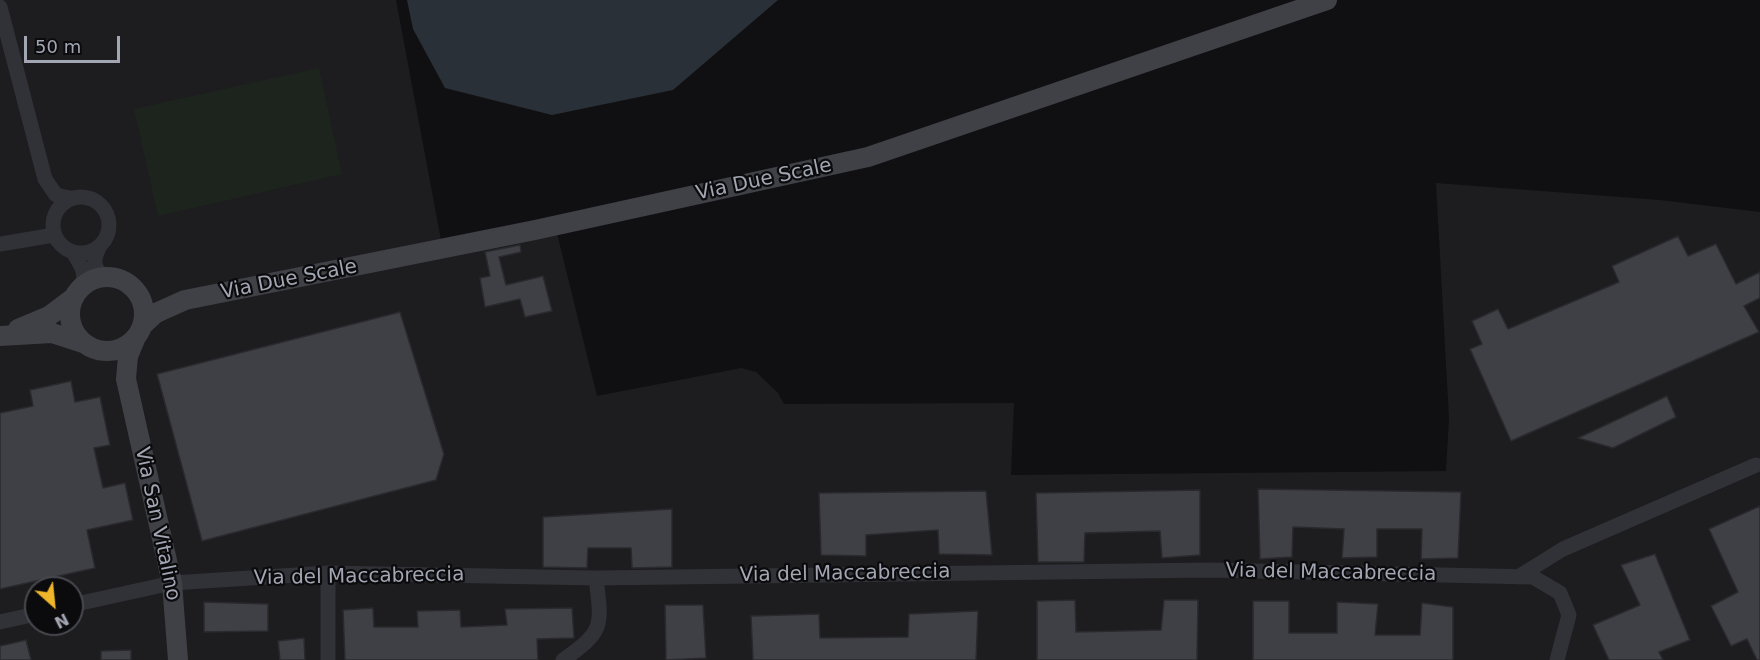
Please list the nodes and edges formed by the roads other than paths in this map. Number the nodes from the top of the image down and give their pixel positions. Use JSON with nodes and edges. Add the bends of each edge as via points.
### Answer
{"nodes":[{"id":1,"x":1327,"y":0,"type":"edge"},
{"id":2,"x":0,"y":7,"type":"edge"},
{"id":3,"x":70,"y":198,"type":"junction"},
{"id":4,"x":54,"y":235,"type":"junction"},
{"id":5,"x":0,"y":244,"type":"edge"},
{"id":6,"x":100,"y":246,"type":"junction"},
{"id":7,"x":73,"y":252,"type":"junction"},
{"id":8,"x":104,"y":277,"type":"junction"},
{"id":9,"x":134,"y":289,"type":"junction"},
{"id":10,"x":78,"y":292,"type":"junction"},
{"id":11,"x":185,"y":300,"type":"junction"},
{"id":12,"x":139,"y":332,"type":"junction"},
{"id":13,"x":0,"y":335,"type":"edge"},
{"id":14,"x":90,"y":346,"type":"junction"},
{"id":15,"x":128,"y":389,"type":"junction"},
{"id":16,"x":1756,"y":465,"type":"dead end"},
{"id":17,"x":328,"y":573,"type":"junction"},
{"id":18,"x":1518,"y":577,"type":"junction"},
{"id":19,"x":596,"y":578,"type":"junction"},
{"id":20,"x":172,"y":583,"type":"junction"},
{"id":21,"x":84,"y":602,"type":"edge"},
{"id":22,"x":24,"y":617,"type":"edge"},
{"id":23,"x":0,"y":622,"type":"edge"},
{"id":24,"x":178,"y":660,"type":"edge"},
{"id":25,"x":328,"y":660,"type":"edge"},
{"id":26,"x":563,"y":660,"type":"edge"},
{"id":27,"x":1557,"y":660,"type":"edge"}],
"edges":[{"from":1,"to":11,"type":"street","name":"Via Due Scale","via":[[868,157],[535,230]]},
{"from":2,"to":3,"type":"street","via":[[45,179],[56,195]]},
{"from":3,"to":4,"type":"street","via":[[53,218]]},
{"from":3,"to":6,"type":"street","via":[[88,197],[107,214],[108,231]]},
{"from":4,"to":5,"type":"street"},
{"from":4,"to":7,"type":"street"},
{"from":6,"to":7,"type":"street","via":[[87,252]]},
{"from":6,"to":8,"type":"street","via":[[94,265]]},
{"from":7,"to":10,"type":"street","via":[[84,269]]},
{"from":8,"to":9,"type":"street","via":[[117,278]]},
{"from":8,"to":10,"type":"street"},
{"from":9,"to":11,"type":"street","name":"Via Due Scale"},
{"from":9,"to":12,"type":"street","via":[[143,306]]},
{"from":10,"to":13,"type":"street","name":"Via San Vitalino","via":[[49,316]]},
{"from":10,"to":14,"type":"street","via":[[70,322]]},
{"from":11,"to":12,"type":"street","name":"Via Due Scale","via":[[156,313]]},
{"from":12,"to":14,"type":"street","via":[[118,350]]},
{"from":12,"to":15,"type":"street","name":"Via San Vitalino","via":[[126,366]]},
{"from":13,"to":14,"type":"street","name":"Via San Vitalino","via":[[52,333]]},
{"from":14,"to":15,"type":"street","name":"Via San Vitalino","via":[[115,368]]},
{"from":15,"to":20,"type":"street","name":"Via San Vitalino"},
{"from":16,"to":18,"type":"street","via":[[1563,549]]},
{"from":17,"to":19,"type":"street","name":"Via del Maccabreccia"},
{"from":17,"to":20,"type":"street","name":"Via del Maccabreccia"},
{"from":17,"to":25,"type":"street"},
{"from":18,"to":19,"type":"street","name":"Via del Maccabreccia","via":[[1210,570]]},
{"from":18,"to":27,"type":"street","name":"Via del Maccabreccia","via":[[1533,577],[1560,593],[1569,615]]},
{"from":19,"to":26,"type":"street","via":[[600,615],[596,632]]},
{"from":20,"to":21,"type":"street","name":"Via del Maccabreccia"},
{"from":20,"to":24,"type":"street","name":"Via San Vitalino"},
{"from":22,"to":23,"type":"street"}]}
